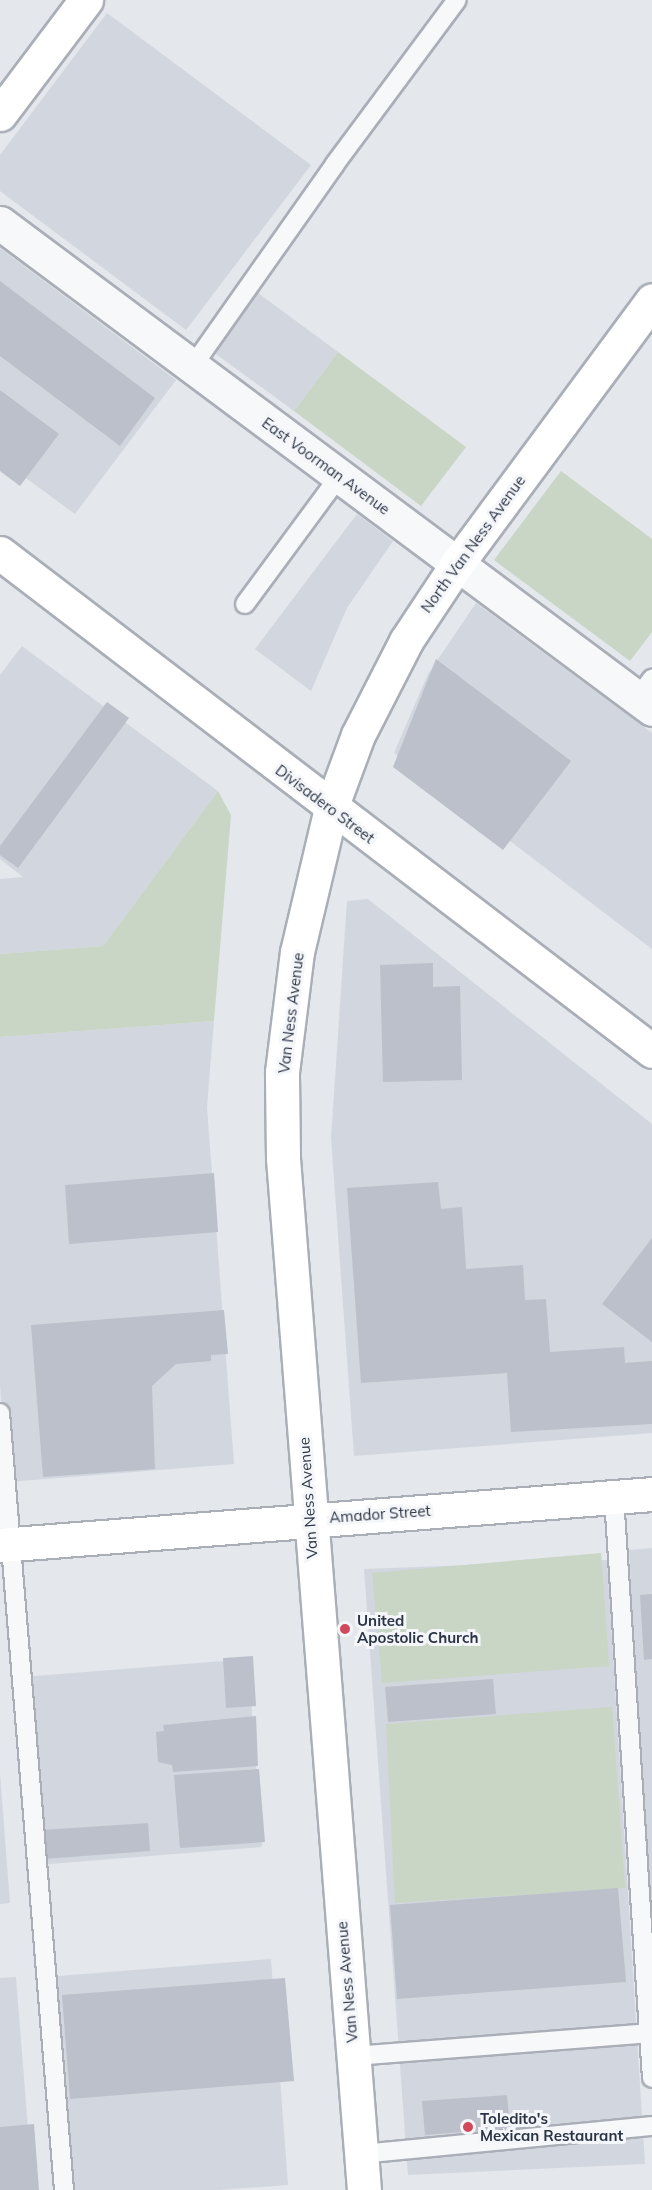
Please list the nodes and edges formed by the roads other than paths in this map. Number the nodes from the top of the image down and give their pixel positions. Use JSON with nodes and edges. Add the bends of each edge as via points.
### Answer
{"nodes":[{"id":1,"x":86,"y":0,"type":"edge"},
{"id":2,"x":457,"y":0,"type":"edge"},
{"id":3,"x":0,"y":114,"type":"edge"},
{"id":4,"x":0,"y":223,"type":"edge"},
{"id":5,"x":652,"y":300,"type":"edge"},
{"id":6,"x":192,"y":367,"type":"junction"},
{"id":7,"x":340,"y":475,"type":"junction"},
{"id":8,"x":0,"y":553,"type":"edge"},
{"id":9,"x":457,"y":564,"type":"junction"},
{"id":10,"x":245,"y":604,"type":"dead end"},
{"id":11,"x":647,"y":695,"type":"edge"},
{"id":12,"x":331,"y":808,"type":"junction"},
{"id":13,"x":652,"y":1050,"type":"edge"},
{"id":14,"x":0,"y":1413,"type":"edge"},
{"id":15,"x":652,"y":1494,"type":"edge"},
{"id":16,"x":614,"y":1497,"type":"junction"},
{"id":17,"x":309,"y":1520,"type":"junction"},
{"id":18,"x":5,"y":1544,"type":"edge"},
{"id":19,"x":649,"y":2033,"type":"junction"},
{"id":20,"x":353,"y":2056,"type":"junction"},
{"id":21,"x":652,"y":2078,"type":"edge"},
{"id":22,"x":652,"y":2126,"type":"edge"},
{"id":23,"x":362,"y":2154,"type":"junction"},
{"id":24,"x":64,"y":2190,"type":"edge"},
{"id":25,"x":364,"y":2190,"type":"edge"}],
"edges":[{"from":1,"to":3,"type":"main road"},
{"from":2,"to":6,"type":"lane"},
{"from":4,"to":6,"type":"street","name":"East Voorman Avenue"},
{"from":5,"to":9,"type":"main road","name":"North Van Ness Avenue"},
{"from":6,"to":7,"type":"street","name":"East Voorman Avenue"},
{"from":7,"to":9,"type":"street","name":"East Voorman Avenue"},
{"from":7,"to":10,"type":"lane"},
{"from":8,"to":12,"type":"main road","name":"Divisadero Street"},
{"from":9,"to":11,"type":"street","name":"East Voorman Avenue"},
{"from":9,"to":12,"type":"main road","name":"North Van Ness Avenue","via":[[386,678],[358,735]]},
{"from":12,"to":13,"type":"main road","name":"Divisadero Street"},
{"from":12,"to":17,"type":"main road","name":"Van Ness Avenue","via":[[297,952],[282,1072],[283,1158]]},
{"from":14,"to":18,"type":"lane"},
{"from":15,"to":16,"type":"main road","name":"Amador Street"},
{"from":16,"to":17,"type":"main road","name":"Amador Street"},
{"from":16,"to":19,"type":"lane"},
{"from":17,"to":18,"type":"main road","name":"Amador Street"},
{"from":17,"to":20,"type":"main road","name":"Van Ness Avenue"},
{"from":18,"to":24,"type":"lane"},
{"from":19,"to":20,"type":"lane"},
{"from":19,"to":21,"type":"lane"},
{"from":20,"to":23,"type":"main road","name":"Van Ness Avenue"},
{"from":22,"to":23,"type":"lane"},
{"from":23,"to":25,"type":"main road","name":"Van Ness Avenue"}]}
